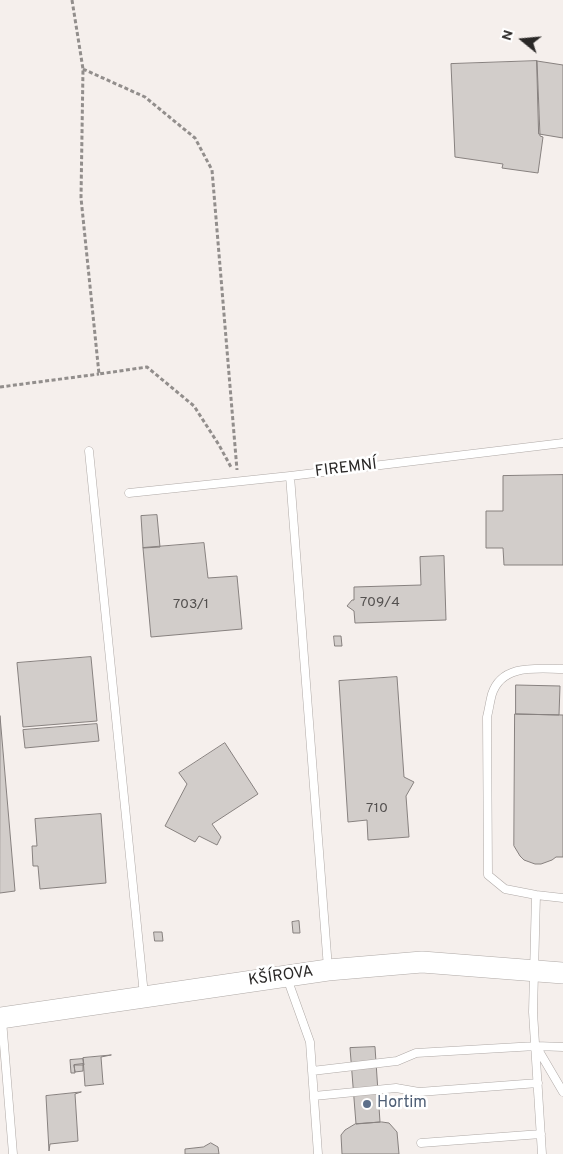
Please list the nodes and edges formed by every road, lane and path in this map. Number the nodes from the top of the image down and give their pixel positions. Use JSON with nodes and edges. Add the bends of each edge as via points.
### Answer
{"nodes":[{"id":1,"x":72,"y":0,"type":"edge"},
{"id":2,"x":83,"y":68,"type":"junction"},
{"id":3,"x":98,"y":374,"type":"junction"},
{"id":4,"x":0,"y":387,"type":"edge"},
{"id":5,"x":563,"y":443,"type":"edge"},
{"id":6,"x":90,"y":451,"type":"dead end"},
{"id":7,"x":290,"y":476,"type":"junction"},
{"id":8,"x":238,"y":480,"type":"junction"},
{"id":9,"x":129,"y":493,"type":"dead end"},
{"id":10,"x":563,"y":669,"type":"edge"},
{"id":11,"x":536,"y":895,"type":"junction"},
{"id":12,"x":563,"y":898,"type":"edge"},
{"id":13,"x":328,"y":970,"type":"junction"},
{"id":14,"x":535,"y":971,"type":"junction"},
{"id":15,"x":563,"y":973,"type":"edge"},
{"id":16,"x":287,"y":976,"type":"junction"},
{"id":17,"x":144,"y":997,"type":"junction"},
{"id":18,"x":1,"y":1018,"type":"edge"},
{"id":19,"x":536,"y":1046,"type":"junction"},
{"id":20,"x":563,"y":1047,"type":"edge"},
{"id":21,"x":312,"y":1071,"type":"junction"},
{"id":22,"x":538,"y":1083,"type":"junction"},
{"id":23,"x":563,"y":1092,"type":"edge"},
{"id":24,"x":314,"y":1096,"type":"junction"},
{"id":25,"x":541,"y":1134,"type":"junction"},
{"id":26,"x":421,"y":1143,"type":"dead end"},
{"id":27,"x":12,"y":1154,"type":"edge"},
{"id":28,"x":318,"y":1154,"type":"edge"},
{"id":29,"x":542,"y":1154,"type":"edge"}],
"edges":[{"from":1,"to":2,"type":"path"},
{"from":2,"to":3,"type":"path","via":[[81,198]]},
{"from":2,"to":8,"type":"path","via":[[145,97],[194,138],[212,170]]},
{"from":3,"to":4,"type":"path"},
{"from":3,"to":8,"type":"path","via":[[147,366],[194,406]]},
{"from":5,"to":7,"type":"lane","name":"FIREMNÍ"},
{"from":6,"to":17,"type":"lane"},
{"from":7,"to":8,"type":"lane","name":"FIREMNÍ"},
{"from":7,"to":13,"type":"lane"},
{"from":8,"to":9,"type":"lane","name":"FIREMNÍ"},
{"from":10,"to":11,"type":"lane","via":[[524,668],[502,676],[492,692],[487,717],[488,875],[505,889]]},
{"from":11,"to":12,"type":"lane"},
{"from":11,"to":14,"type":"lane"},
{"from":13,"to":14,"type":"street","name":"KŠÍROVA","via":[[422,962]]},
{"from":13,"to":16,"type":"street","name":"KŠÍROVA"},
{"from":14,"to":15,"type":"street","name":"KŠÍROVA"},
{"from":14,"to":19,"type":"lane","via":[[533,1012]]},
{"from":16,"to":17,"type":"street","name":"KŠÍROVA"},
{"from":16,"to":21,"type":"lane","via":[[310,1042]]},
{"from":17,"to":18,"type":"street","name":"KŠÍROVA"},
{"from":18,"to":27,"type":"lane"},
{"from":19,"to":20,"type":"lane"},
{"from":19,"to":21,"type":"lane","via":[[416,1053],[397,1061]]},
{"from":19,"to":22,"type":"lane"},
{"from":19,"to":23,"type":"lane"},
{"from":21,"to":24,"type":"lane"},
{"from":22,"to":24,"type":"lane","via":[[419,1092],[396,1088]]},
{"from":22,"to":25,"type":"lane"},
{"from":24,"to":28,"type":"lane"},
{"from":25,"to":26,"type":"lane"},
{"from":25,"to":29,"type":"lane"}]}
